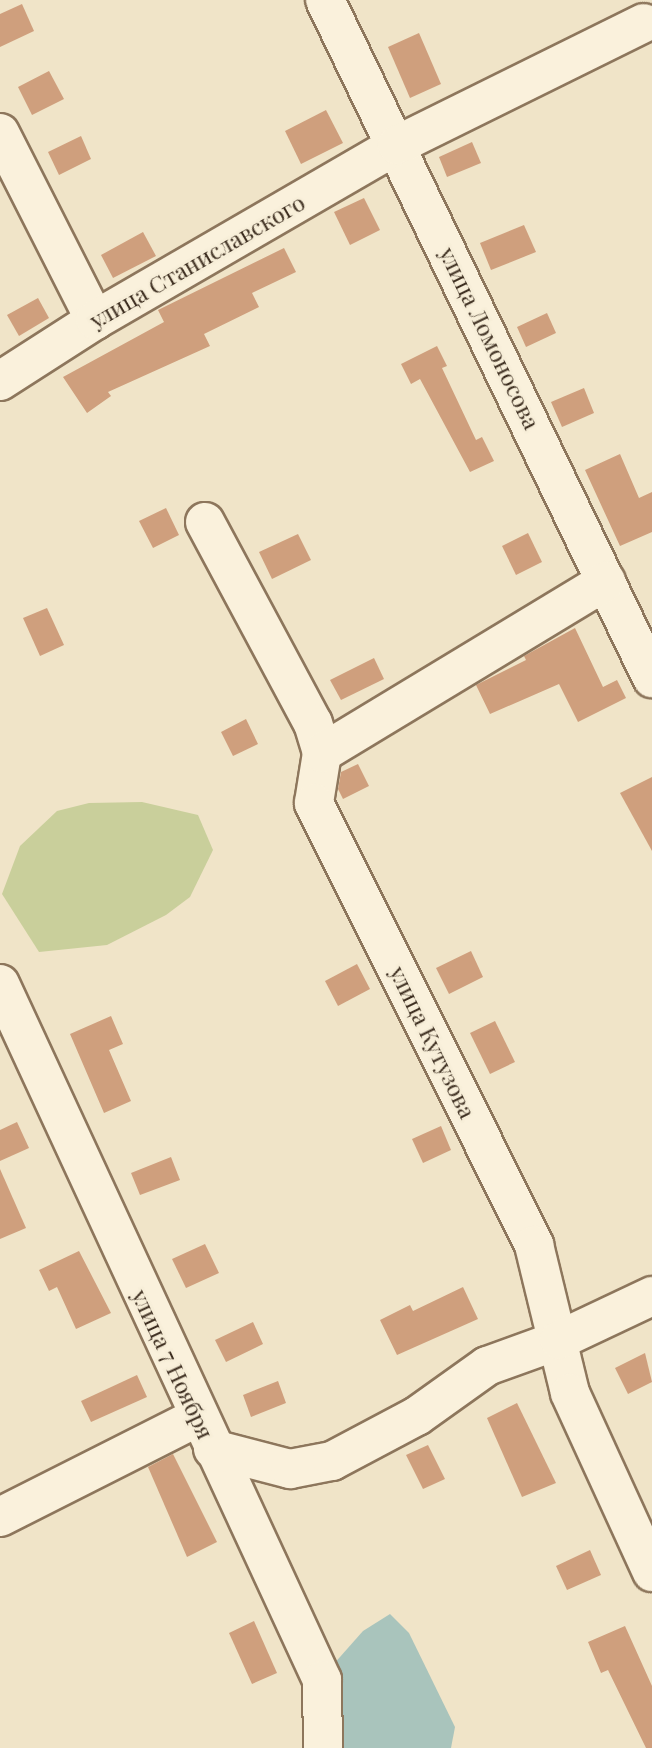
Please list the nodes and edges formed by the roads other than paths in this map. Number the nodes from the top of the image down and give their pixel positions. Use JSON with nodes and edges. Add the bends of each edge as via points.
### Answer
{"nodes":[{"id":1,"x":325,"y":0,"type":"edge"},
{"id":2,"x":644,"y":23,"type":"dead end"},
{"id":3,"x":0,"y":133,"type":"edge"},
{"id":4,"x":397,"y":145,"type":"junction"},
{"id":5,"x":94,"y":320,"type":"junction"},
{"id":6,"x":0,"y":381,"type":"edge"},
{"id":7,"x":205,"y":522,"type":"dead end"},
{"id":8,"x":606,"y":582,"type":"junction"},
{"id":9,"x":652,"y":678,"type":"edge"},
{"id":10,"x":322,"y":753,"type":"junction"},
{"id":11,"x":0,"y":984,"type":"edge"},
{"id":12,"x":652,"y":1296,"type":"edge"},
{"id":13,"x":559,"y":1340,"type":"junction"},
{"id":14,"x":205,"y":1433,"type":"junction"},
{"id":15,"x":0,"y":1517,"type":"edge"},
{"id":16,"x":652,"y":1572,"type":"edge"},
{"id":17,"x":323,"y":1748,"type":"edge"}],
"edges":[{"from":1,"to":4,"type":"street","name":"улица Ломоносова"},
{"from":2,"to":4,"type":"street","name":"улица Станиславского"},
{"from":3,"to":5,"type":"street"},
{"from":4,"to":5,"type":"street","name":"улица Станиславского"},
{"from":4,"to":8,"type":"street","name":"улица Ломоносова"},
{"from":5,"to":6,"type":"street","name":"улица Станиславского"},
{"from":7,"to":10,"type":"street","name":"улица Кутузова","via":[[313,723]]},
{"from":8,"to":9,"type":"street","name":"улица Ломоносова"},
{"from":8,"to":10,"type":"street"},
{"from":10,"to":13,"type":"street","name":"улица Кутузова","via":[[314,803],[534,1245]]},
{"from":11,"to":14,"type":"street","name":"улица 7 Ноября"},
{"from":12,"to":13,"type":"street"},
{"from":13,"to":14,"type":"street","via":[[487,1366],[418,1416],[332,1461],[290,1469]]},
{"from":13,"to":16,"type":"street","name":"улица Кутузова","via":[[570,1393]]},
{"from":14,"to":15,"type":"street"},
{"from":14,"to":17,"type":"street","name":"улица 7 Ноября","via":[[322,1681]]}]}
